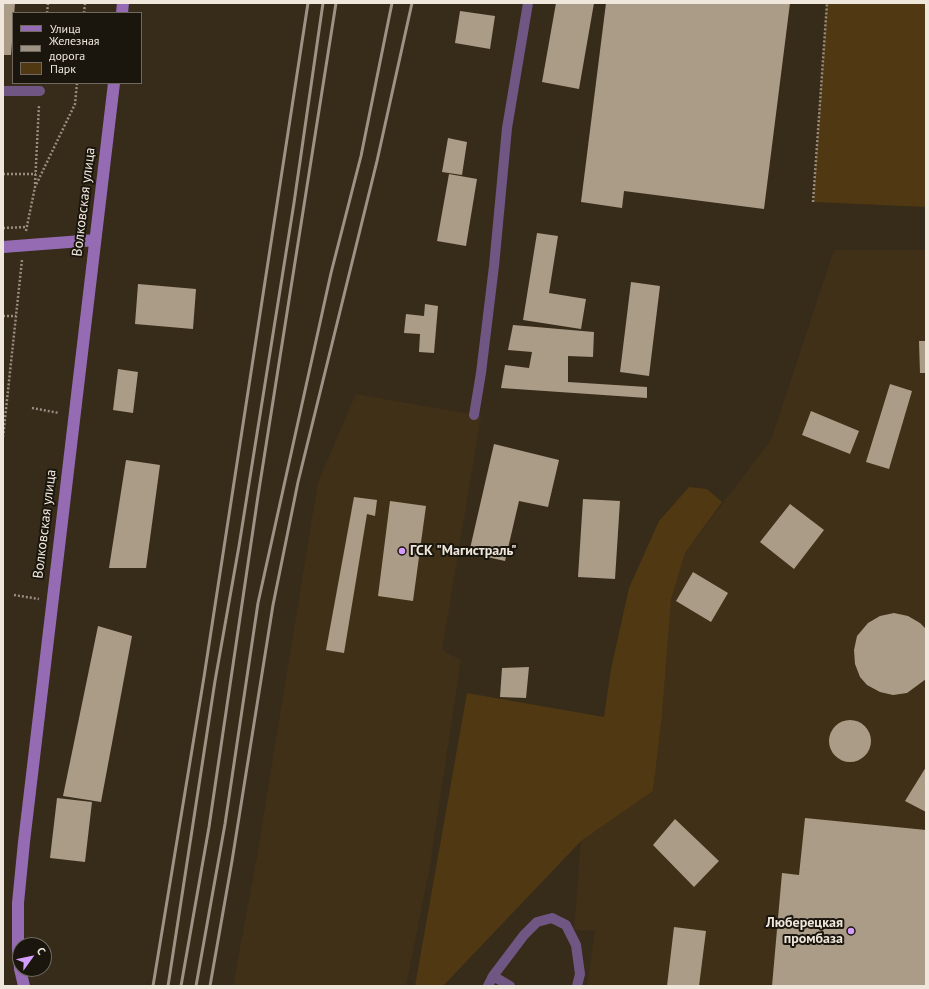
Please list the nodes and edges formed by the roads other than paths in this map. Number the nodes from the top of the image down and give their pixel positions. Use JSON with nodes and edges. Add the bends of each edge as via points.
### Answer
{"nodes":[{"id":1,"x":528,"y":3,"type":"edge"},
{"id":2,"x":114,"y":84,"type":"edge"},
{"id":3,"x":3,"y":91,"type":"edge"},
{"id":4,"x":40,"y":91,"type":"road end"},
{"id":5,"x":95,"y":240,"type":"junction"},
{"id":6,"x":3,"y":247,"type":"edge"},
{"id":7,"x":474,"y":415,"type":"dead end"},
{"id":8,"x":18,"y":937,"type":"edge"},
{"id":9,"x":493,"y":976,"type":"junction"},
{"id":10,"x":488,"y":986,"type":"edge"},
{"id":11,"x":510,"y":986,"type":"edge"},
{"id":12,"x":577,"y":986,"type":"edge"}],
"edges":[{"from":1,"to":7,"type":"lane","via":[[507,128],[494,266]]},
{"from":2,"to":5,"type":"main road","name":"Волковская улица"},
{"from":3,"to":4,"type":"lane"},
{"from":5,"to":6,"type":"main road"},
{"from":5,"to":8,"type":"main road","name":"Волковская улица","via":[[24,842],[18,903]]},
{"from":9,"to":10,"type":"lane"},
{"from":9,"to":11,"type":"lane"},
{"from":9,"to":12,"type":"lane","via":[[537,922],[552,918],[566,925],[576,945],[580,974]]}]}
